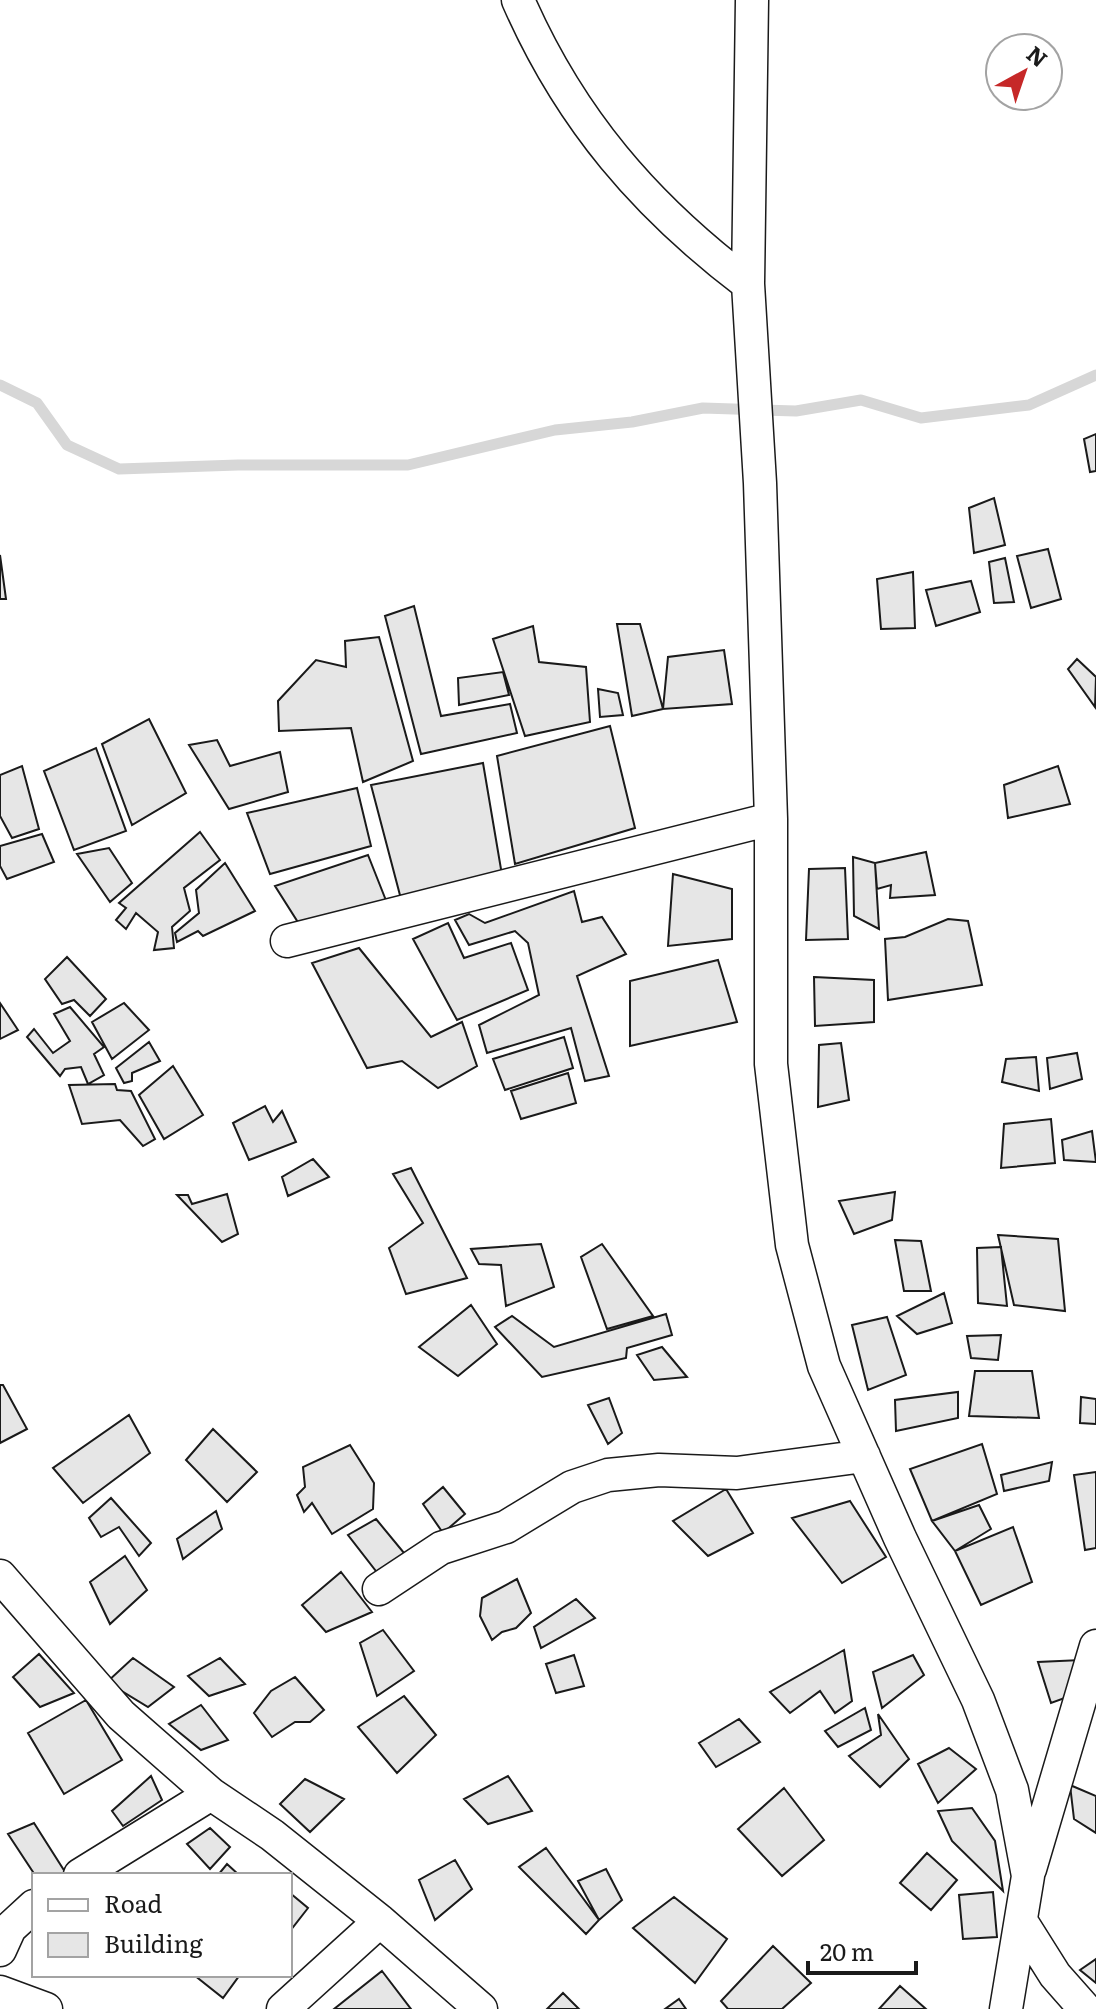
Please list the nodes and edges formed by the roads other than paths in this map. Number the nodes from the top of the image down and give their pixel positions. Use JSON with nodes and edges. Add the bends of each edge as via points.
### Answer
{"nodes":[{"id":1,"x":518,"y":0,"type":"edge"},
{"id":2,"x":752,"y":0,"type":"edge"},
{"id":3,"x":748,"y":284,"type":"junction"},
{"id":4,"x":771,"y":819,"type":"junction"},
{"id":5,"x":287,"y":941,"type":"dead end"},
{"id":6,"x":864,"y":1456,"type":"junction"},
{"id":7,"x":0,"y":1576,"type":"edge"},
{"id":8,"x":379,"y":1589,"type":"dead end"},
{"id":9,"x":1096,"y":1646,"type":"edge"},
{"id":10,"x":211,"y":1794,"type":"junction"},
{"id":11,"x":83,"y":1873,"type":"edge"},
{"id":12,"x":1028,"y":1876,"type":"junction"},
{"id":13,"x":32,"y":1908,"type":"edge"},
{"id":14,"x":380,"y":1921,"type":"junction"},
{"id":15,"x":1021,"y":1921,"type":"junction"},
{"id":16,"x":0,"y":1950,"type":"edge"},
{"id":17,"x":0,"y":1992,"type":"edge"},
{"id":18,"x":46,"y":2009,"type":"edge"},
{"id":19,"x":283,"y":2009,"type":"edge"},
{"id":20,"x":481,"y":2009,"type":"edge"},
{"id":21,"x":1006,"y":2009,"type":"edge"},
{"id":22,"x":1085,"y":2009,"type":"edge"}],
"edges":[{"from":1,"to":3,"type":"street","via":[[541,53],[603,148],[695,244]]},
{"from":2,"to":3,"type":"street"},
{"from":3,"to":4,"type":"street"},
{"from":4,"to":5,"type":"street"},
{"from":4,"to":6,"type":"street","via":[[771,1064],[792,1245],[824,1366]]},
{"from":6,"to":8,"type":"street","via":[[737,1473],[659,1470],[608,1475],[572,1487],[506,1527],[441,1548]]},
{"from":6,"to":12,"type":"street","via":[[983,1712],[1012,1790]]},
{"from":7,"to":10,"type":"street","via":[[121,1715]]},
{"from":9,"to":12,"type":"street"},
{"from":10,"to":11,"type":"street"},
{"from":10,"to":14,"type":"street"},
{"from":12,"to":15,"type":"street"},
{"from":13,"to":16,"type":"street","via":[[10,1928]]},
{"from":14,"to":19,"type":"street"},
{"from":14,"to":20,"type":"street"},
{"from":15,"to":21,"type":"street"},
{"from":15,"to":22,"type":"street","via":[[1055,1975]]},
{"from":17,"to":18,"type":"street"}]}
